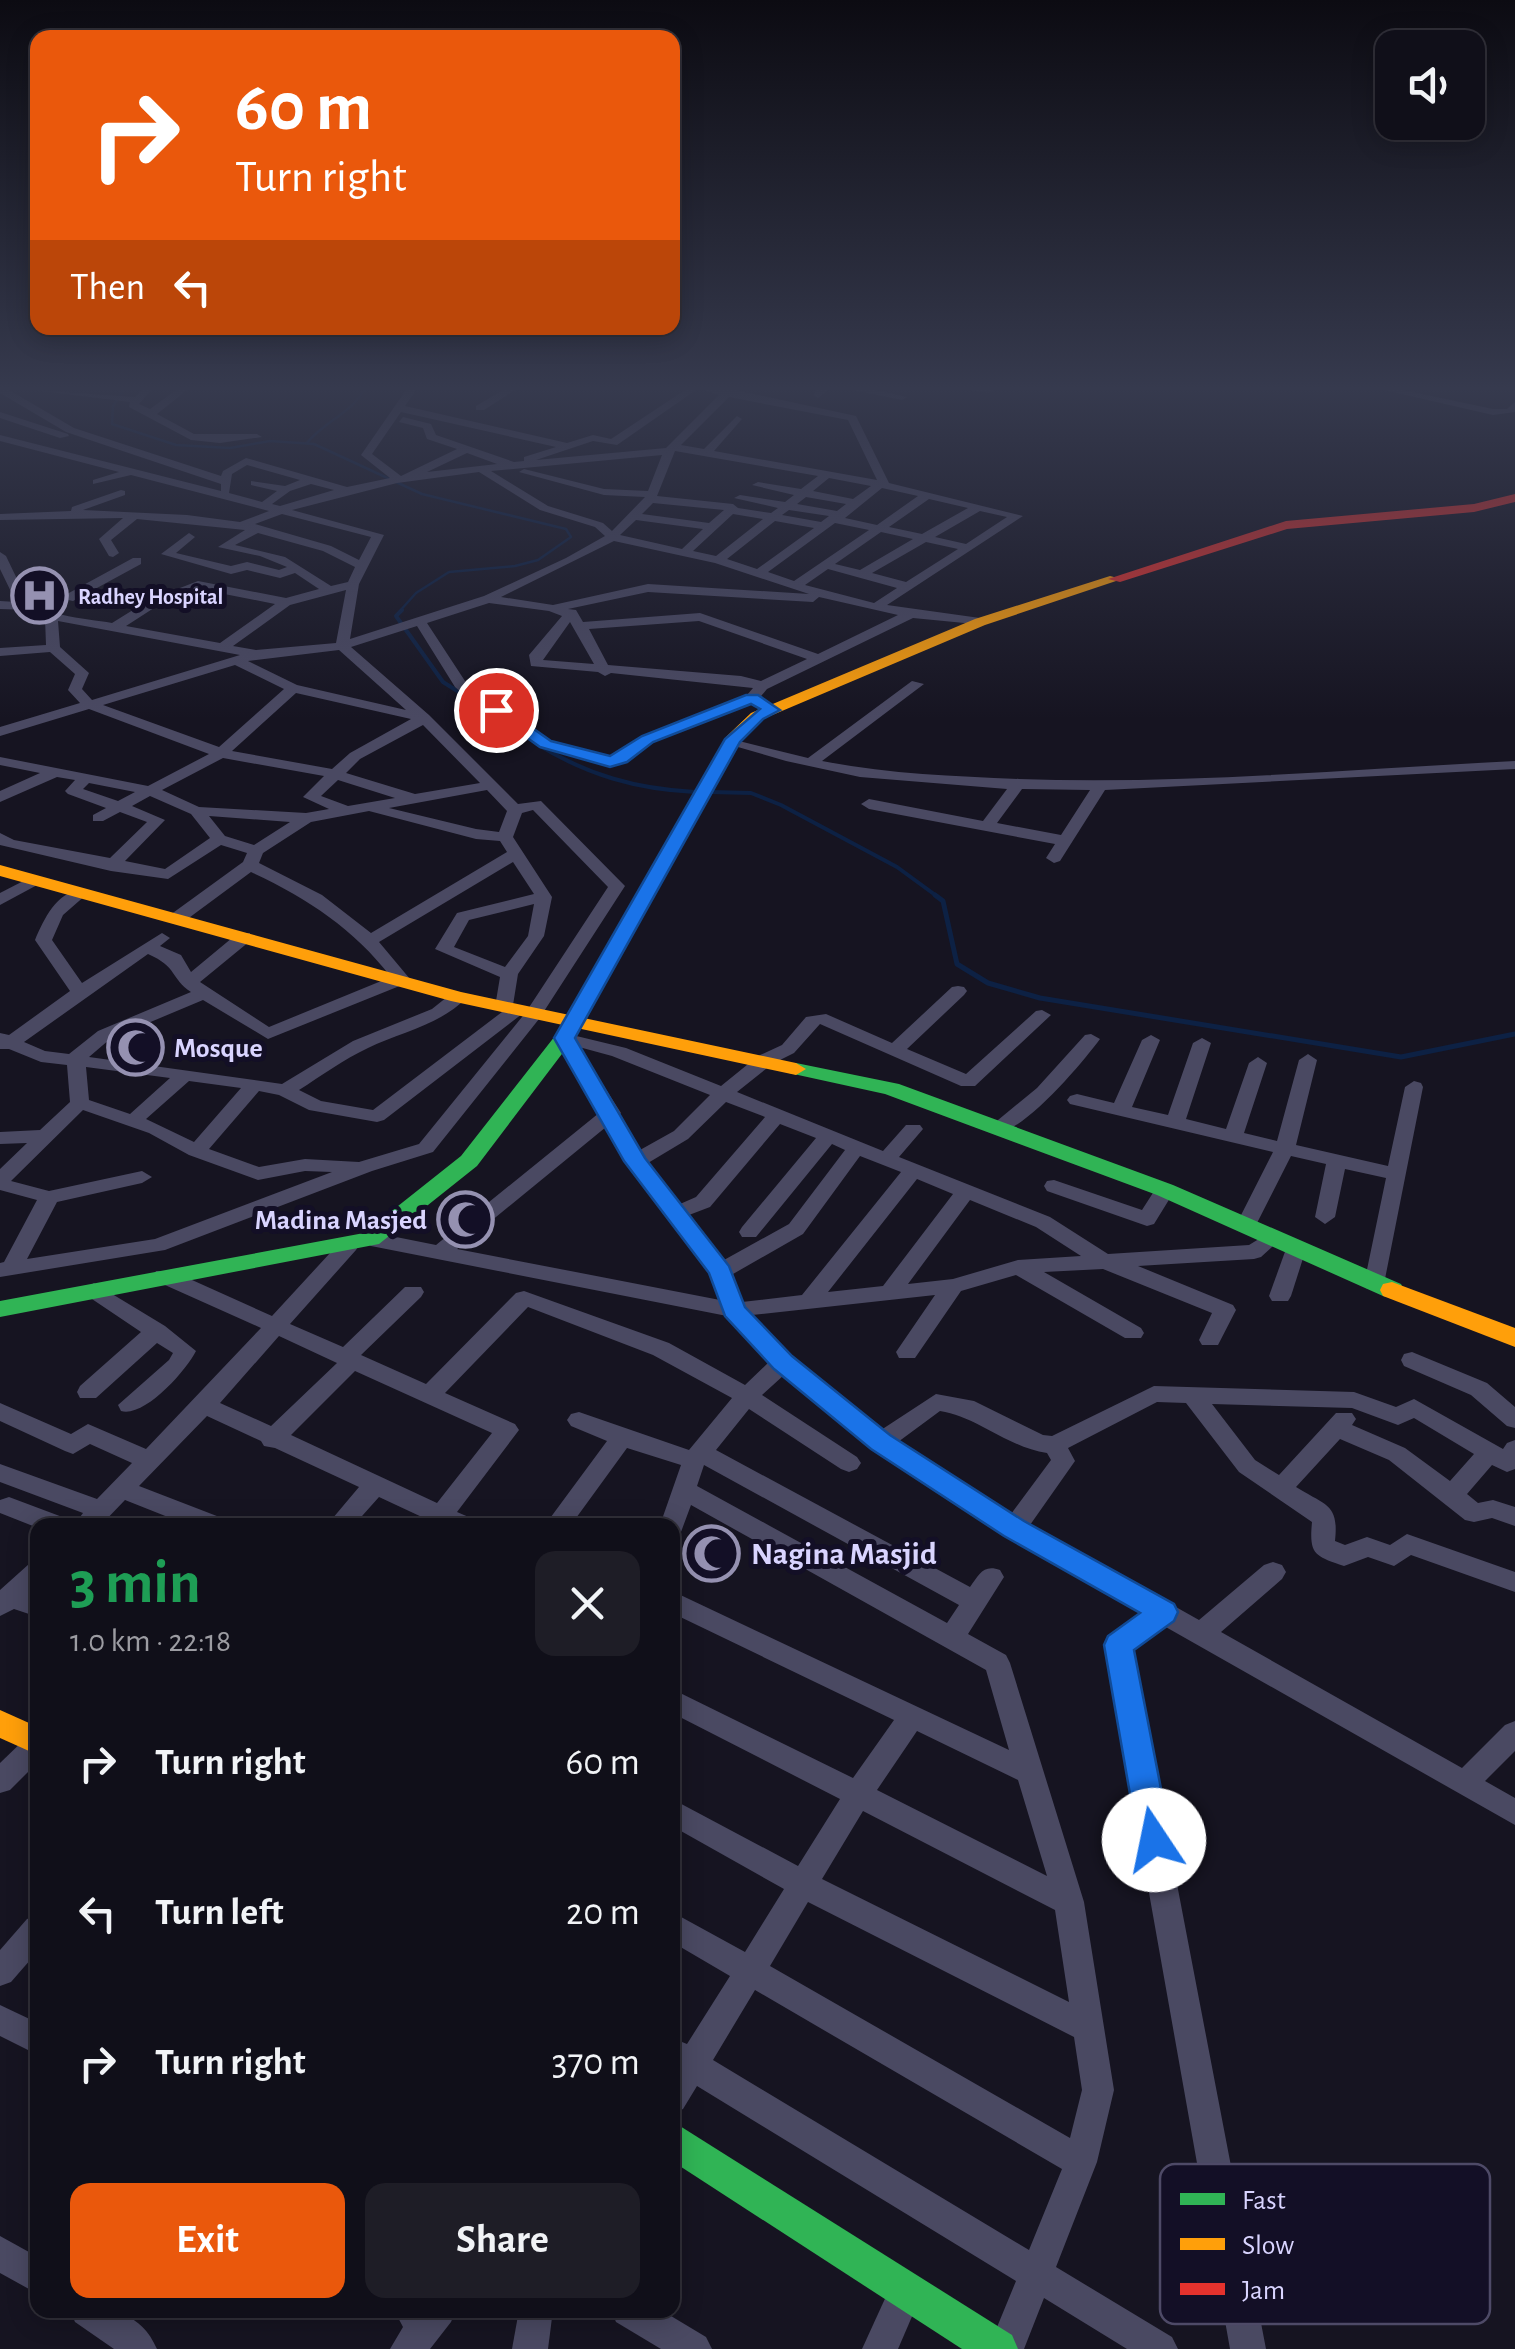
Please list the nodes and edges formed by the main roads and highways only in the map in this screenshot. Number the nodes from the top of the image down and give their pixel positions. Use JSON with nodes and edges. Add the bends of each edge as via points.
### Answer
{"nodes":[{"id":1,"x":1508,"y":500,"type":"edge"},
{"id":2,"x":17,"y":875,"type":"edge"},
{"id":3,"x":568,"y":1031,"type":"junction"},
{"id":4,"x":0,"y":1309,"type":"edge"},
{"id":5,"x":1515,"y":1338,"type":"edge"},
{"id":6,"x":0,"y":1723,"type":"edge"},
{"id":7,"x":30,"y":1739,"type":"edge"},
{"id":8,"x":680,"y":2145,"type":"edge"},
{"id":9,"x":998,"y":2349,"type":"edge"}],
"edges":[{"from":1,"to":3,"type":"main road","via":[[1286,524],[762,698]]},
{"from":2,"to":3,"type":"main road","via":[[79,894],[162,935],[244,937],[518,1011]]},
{"from":3,"to":4,"type":"main road","via":[[469,1161],[360,1242]]},
{"from":3,"to":5,"type":"main road","via":[[765,1060],[891,1089],[1164,1190]]},
{"from":6,"to":7,"type":"main road"},
{"from":8,"to":9,"type":"main road"}]}
